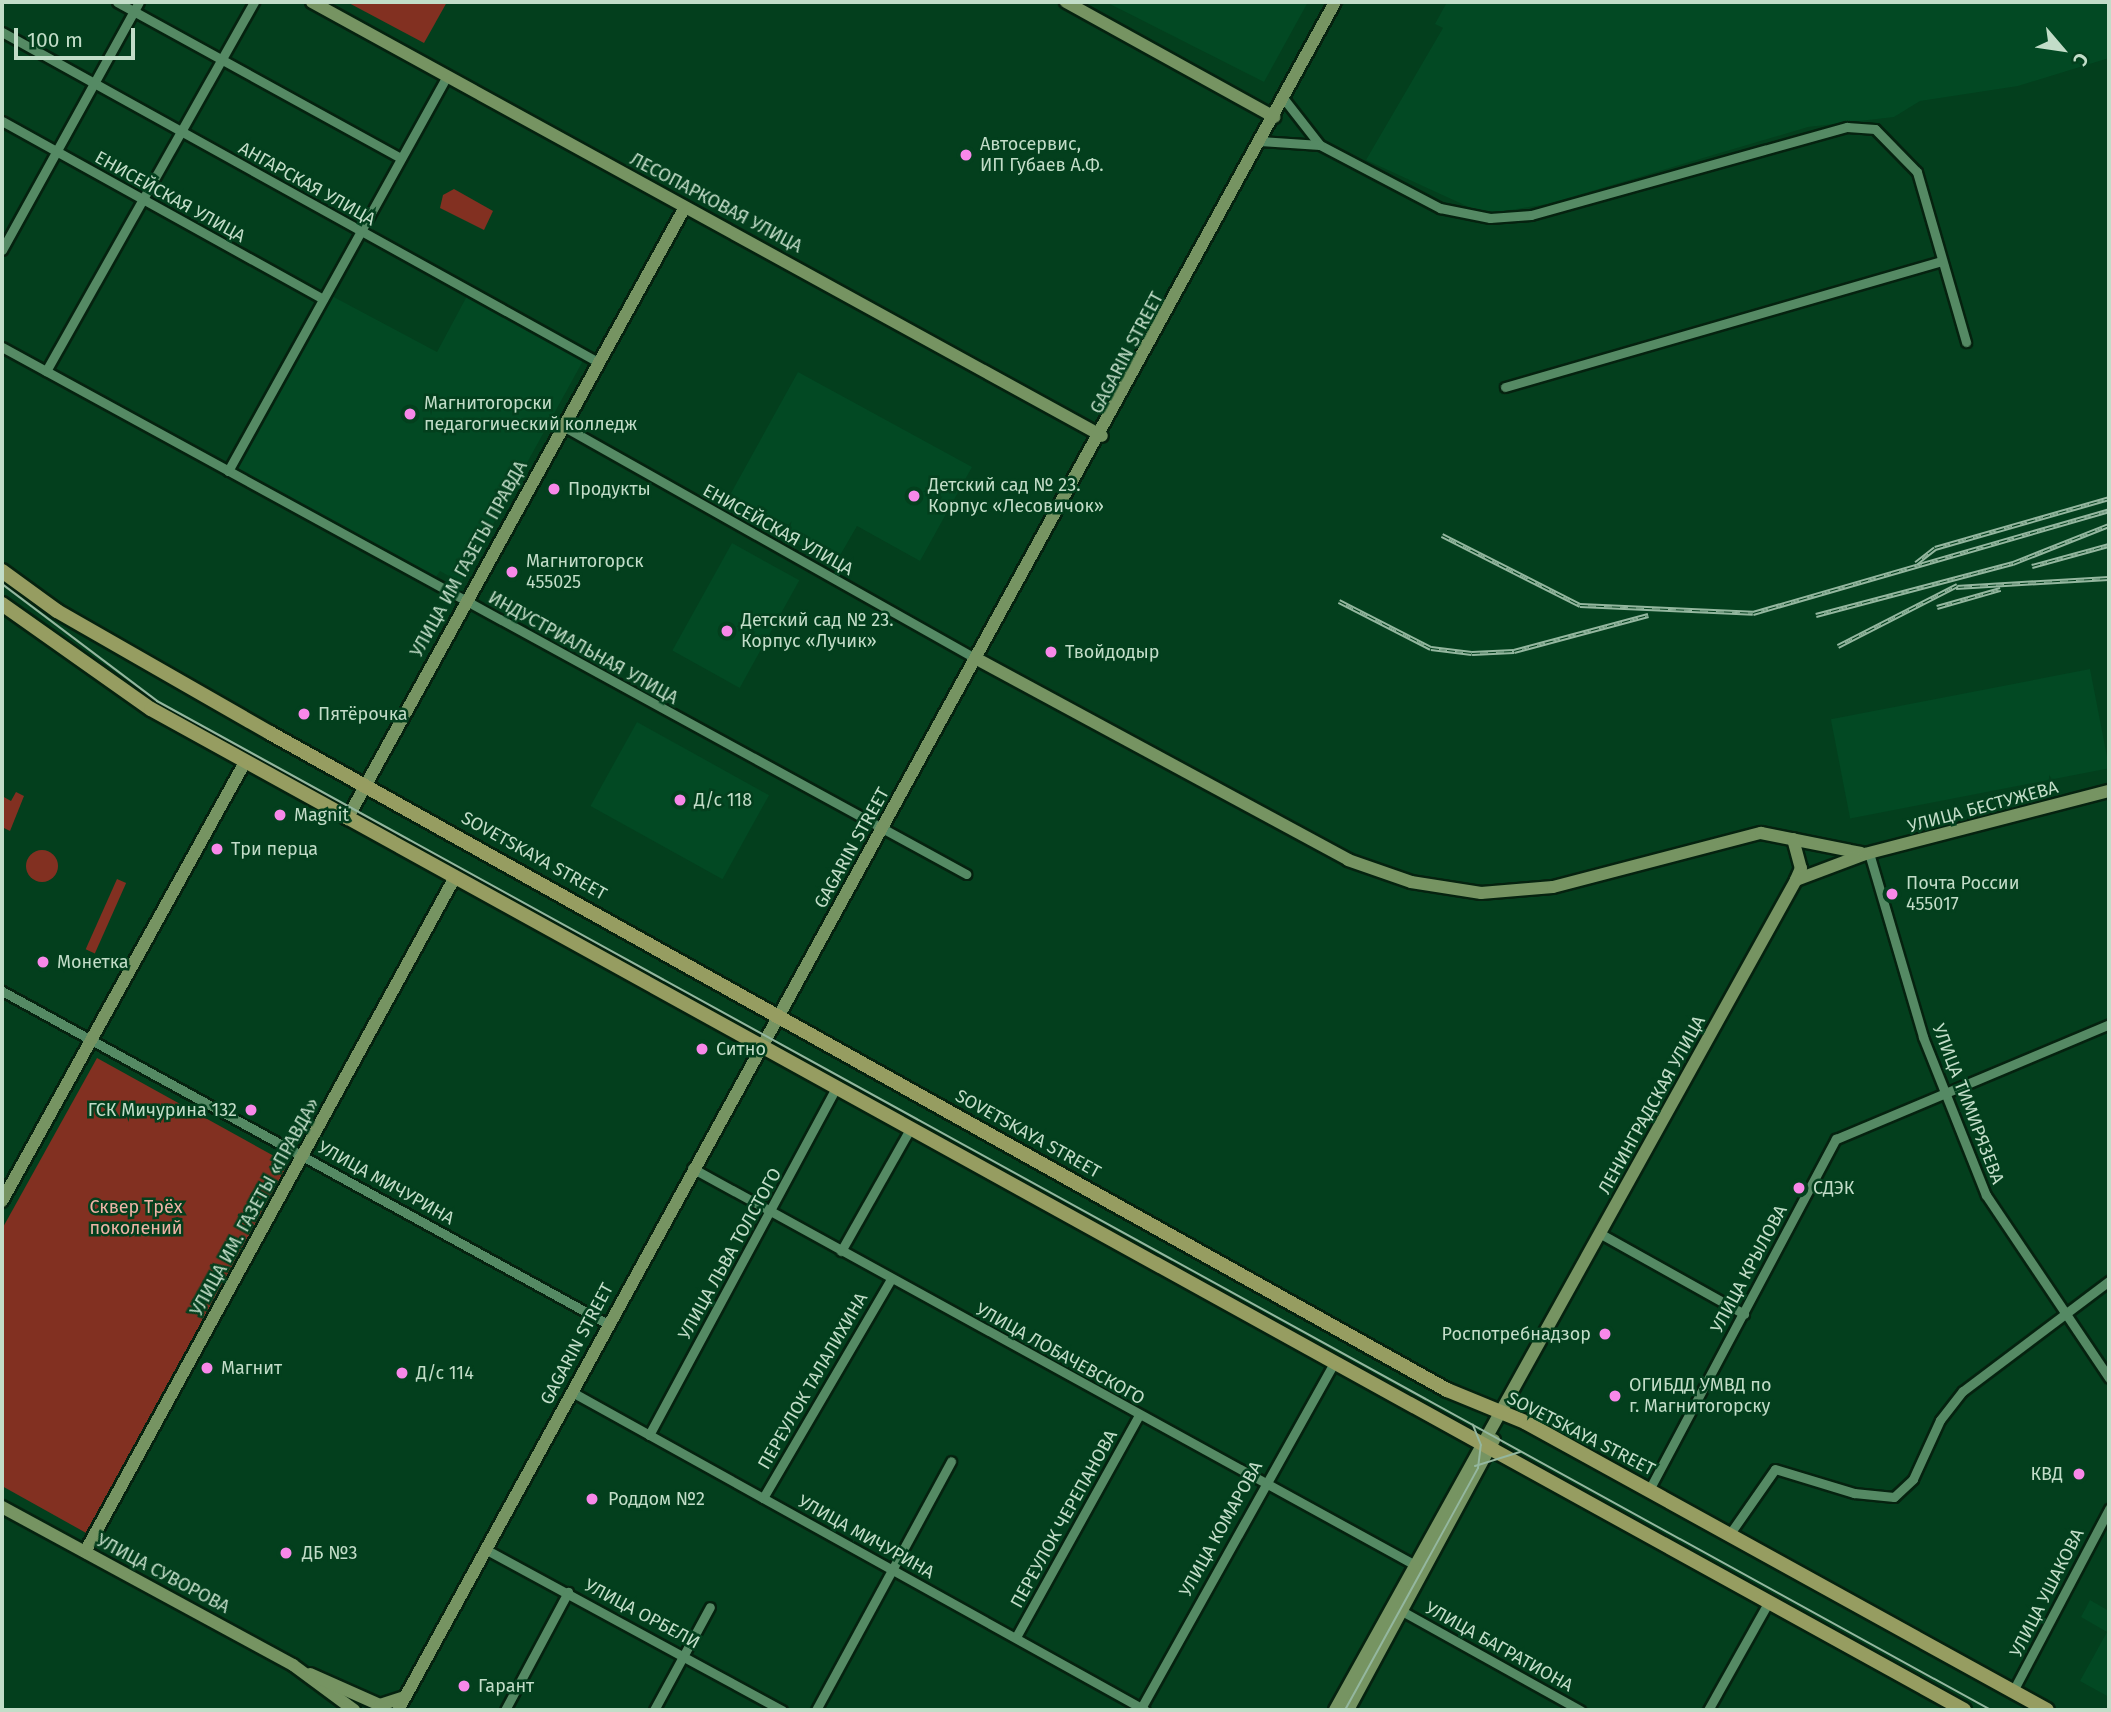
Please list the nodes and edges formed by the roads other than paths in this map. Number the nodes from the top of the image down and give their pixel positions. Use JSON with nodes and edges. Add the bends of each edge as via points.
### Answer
{"nodes":[{"id":1,"x":117,"y":2,"type":"edge"},
{"id":2,"x":254,"y":2,"type":"edge"},
{"id":3,"x":312,"y":2,"type":"edge"},
{"id":4,"x":1066,"y":2,"type":"edge"},
{"id":5,"x":1335,"y":2,"type":"edge"},
{"id":6,"x":136,"y":6,"type":"edge"},
{"id":7,"x":2,"y":32,"type":"edge"},
{"id":8,"x":223,"y":60,"type":"junction"},
{"id":9,"x":446,"y":77,"type":"junction"},
{"id":10,"x":95,"y":83,"type":"junction"},
{"id":11,"x":1284,"y":99,"type":"junction"},
{"id":12,"x":1274,"y":117,"type":"junction"},
{"id":13,"x":2,"y":121,"type":"edge"},
{"id":14,"x":183,"y":132,"type":"junction"},
{"id":15,"x":1260,"y":141,"type":"junction"},
{"id":16,"x":1320,"y":145,"type":"junction"},
{"id":17,"x":58,"y":152,"type":"junction"},
{"id":18,"x":401,"y":158,"type":"junction"},
{"id":19,"x":145,"y":201,"type":"junction"},
{"id":20,"x":685,"y":207,"type":"junction"},
{"id":21,"x":357,"y":229,"type":"junction"},
{"id":22,"x":2,"y":250,"type":"edge"},
{"id":23,"x":1941,"y":261,"type":"junction"},
{"id":24,"x":323,"y":299,"type":"junction"},
{"id":25,"x":1966,"y":342,"type":"dead end"},
{"id":26,"x":2,"y":347,"type":"edge"},
{"id":27,"x":598,"y":362,"type":"junction"},
{"id":28,"x":46,"y":371,"type":"junction"},
{"id":29,"x":1505,"y":387,"type":"dead end"},
{"id":30,"x":563,"y":426,"type":"junction"},
{"id":31,"x":1102,"y":436,"type":"junction"},
{"id":32,"x":228,"y":471,"type":"junction"},
{"id":33,"x":2,"y":571,"type":"edge"},
{"id":34,"x":465,"y":600,"type":"junction"},
{"id":35,"x":2,"y":604,"type":"edge"},
{"id":36,"x":977,"y":659,"type":"junction"},
{"id":37,"x":245,"y":762,"type":"junction"},
{"id":38,"x":365,"y":784,"type":"junction"},
{"id":39,"x":2109,"y":791,"type":"edge"},
{"id":40,"x":346,"y":819,"type":"junction"},
{"id":41,"x":882,"y":830,"type":"junction"},
{"id":42,"x":1793,"y":839,"type":"junction"},
{"id":43,"x":1867,"y":853,"type":"junction"},
{"id":44,"x":966,"y":874,"type":"dead end"},
{"id":45,"x":455,"y":877,"type":"junction"},
{"id":46,"x":1796,"y":880,"type":"junction"},
{"id":47,"x":2,"y":990,"type":"edge"},
{"id":48,"x":777,"y":1017,"type":"junction"},
{"id":49,"x":2109,"y":1024,"type":"edge"},
{"id":50,"x":90,"y":1039,"type":"junction"},
{"id":51,"x":761,"y":1047,"type":"junction"},
{"id":52,"x":836,"y":1088,"type":"junction"},
{"id":53,"x":1945,"y":1091,"type":"junction"},
{"id":54,"x":910,"y":1129,"type":"junction"},
{"id":55,"x":303,"y":1155,"type":"junction"},
{"id":56,"x":692,"y":1168,"type":"junction"},
{"id":57,"x":2,"y":1201,"type":"edge"},
{"id":58,"x":772,"y":1212,"type":"junction"},
{"id":59,"x":1601,"y":1234,"type":"junction"},
{"id":60,"x":841,"y":1251,"type":"junction"},
{"id":61,"x":891,"y":1279,"type":"junction"},
{"id":62,"x":2109,"y":1281,"type":"edge"},
{"id":63,"x":1744,"y":1314,"type":"junction"},
{"id":64,"x":2064,"y":1314,"type":"junction"},
{"id":65,"x":608,"y":1324,"type":"junction"},
{"id":66,"x":1333,"y":1364,"type":"junction"},
{"id":67,"x":2109,"y":1378,"type":"edge"},
{"id":68,"x":572,"y":1392,"type":"junction"},
{"id":69,"x":1504,"y":1413,"type":"junction"},
{"id":70,"x":1139,"y":1415,"type":"junction"},
{"id":71,"x":649,"y":1435,"type":"junction"},
{"id":72,"x":1485,"y":1448,"type":"junction"},
{"id":73,"x":951,"y":1461,"type":"dead end"},
{"id":74,"x":1263,"y":1483,"type":"junction"},
{"id":75,"x":1649,"y":1490,"type":"junction"},
{"id":76,"x":763,"y":1498,"type":"junction"},
{"id":77,"x":2,"y":1507,"type":"edge"},
{"id":78,"x":2108,"y":1514,"type":"edge"},
{"id":79,"x":1729,"y":1535,"type":"junction"},
{"id":80,"x":485,"y":1549,"type":"junction"},
{"id":81,"x":85,"y":1552,"type":"junction"},
{"id":82,"x":1415,"y":1565,"type":"junction"},
{"id":83,"x":890,"y":1568,"type":"junction"},
{"id":84,"x":568,"y":1592,"type":"junction"},
{"id":85,"x":1768,"y":1603,"type":"junction"},
{"id":86,"x":710,"y":1607,"type":"dead end"},
{"id":87,"x":1402,"y":1611,"type":"junction"},
{"id":88,"x":1016,"y":1637,"type":"junction"},
{"id":89,"x":685,"y":1654,"type":"junction"},
{"id":90,"x":306,"y":1673,"type":"junction"},
{"id":91,"x":2013,"y":1691,"type":"junction"},
{"id":92,"x":405,"y":1697,"type":"junction"},
{"id":93,"x":359,"y":1698,"type":"junction"},
{"id":94,"x":1142,"y":1709,"type":"edge"},
{"id":95,"x":354,"y":1710,"type":"edge"},
{"id":96,"x":369,"y":1710,"type":"edge"},
{"id":97,"x":398,"y":1710,"type":"edge"},
{"id":98,"x":505,"y":1710,"type":"edge"},
{"id":99,"x":654,"y":1710,"type":"edge"},
{"id":100,"x":782,"y":1710,"type":"edge"},
{"id":101,"x":816,"y":1710,"type":"edge"},
{"id":102,"x":1335,"y":1710,"type":"edge"},
{"id":103,"x":1348,"y":1710,"type":"edge"},
{"id":104,"x":1580,"y":1710,"type":"edge"},
{"id":105,"x":1708,"y":1710,"type":"edge"},
{"id":106,"x":1964,"y":1710,"type":"edge"},
{"id":107,"x":2047,"y":1710,"type":"edge"}],
"edges":[{"from":1,"to":6,"type":"street"},
{"from":2,"to":8,"type":"street"},
{"from":3,"to":9,"type":"main road","name":"ЛЕСОПАРКОВАЯ УЛИЦА"},
{"from":4,"to":12,"type":"main road"},
{"from":5,"to":11,"type":"main road","name":"GAGARIN STREET"},
{"from":6,"to":8,"type":"street"},
{"from":6,"to":10,"type":"street"},
{"from":7,"to":10,"type":"street","name":"АНГАРСКАЯ УЛИЦА"},
{"from":8,"to":14,"type":"street"},
{"from":8,"to":18,"type":"street"},
{"from":9,"to":18,"type":"street"},
{"from":9,"to":20,"type":"main road","name":"ЛЕСОПАРКОВАЯ УЛИЦА"},
{"from":10,"to":14,"type":"street","name":"АНГАРСКАЯ УЛИЦА"},
{"from":10,"to":17,"type":"street"},
{"from":11,"to":12,"type":"main road","name":"GAGARIN STREET"},
{"from":11,"to":16,"type":"street"},
{"from":12,"to":15,"type":"main road","name":"GAGARIN STREET"},
{"from":13,"to":17,"type":"street","name":"ЕНИСЕЙСКАЯ УЛИЦА"},
{"from":14,"to":19,"type":"street"},
{"from":14,"to":21,"type":"street","name":"АНГАРСКАЯ УЛИЦА"},
{"from":15,"to":16,"type":"street"},
{"from":15,"to":31,"type":"main road","name":"GAGARIN STREET"},
{"from":16,"to":23,"type":"street","via":[[1440,208],[1490,218],[1531,215],[1847,127],[1875,129],[1917,172]]},
{"from":17,"to":19,"type":"street","name":"ЕНИСЕЙСКАЯ УЛИЦА"},
{"from":17,"to":22,"type":"street"},
{"from":18,"to":21,"type":"street"},
{"from":19,"to":24,"type":"street","name":"ЕНИСЕЙСКАЯ УЛИЦА"},
{"from":19,"to":28,"type":"street"},
{"from":20,"to":27,"type":"main road","name":"УЛИЦА ИМ ГАЗЕТЫ ПРАВДА"},
{"from":20,"to":31,"type":"main road","name":"ЛЕСОПАРКОВАЯ УЛИЦА"},
{"from":21,"to":24,"type":"street"},
{"from":21,"to":27,"type":"street","name":"АНГАРСКАЯ УЛИЦА"},
{"from":23,"to":25,"type":"street"},
{"from":23,"to":29,"type":"street"},
{"from":24,"to":32,"type":"street"},
{"from":26,"to":28,"type":"street","name":"ИНДУСТРИАЛЬНАЯ УЛИЦА"},
{"from":27,"to":30,"type":"main road","name":"УЛИЦА ИМ ГАЗЕТЫ ПРАВДА"},
{"from":28,"to":32,"type":"street","name":"ИНДУСТРИАЛЬНАЯ УЛИЦА"},
{"from":30,"to":34,"type":"main road","name":"УЛИЦА ИМ ГАЗЕТЫ ПРАВДА"},
{"from":30,"to":36,"type":"street","name":"ЕНИСЕЙСКАЯ УЛИЦА"},
{"from":31,"to":36,"type":"main road","name":"GAGARIN STREET"},
{"from":32,"to":34,"type":"street","name":"ИНДУСТРИАЛЬНАЯ УЛИЦА"},
{"from":33,"to":38,"type":"main road","name":"SOVETSKAYA STREET","via":[[57,611]]},
{"from":34,"to":38,"type":"main road","name":"УЛИЦА ИМ ГАЗЕТЫ ПРАВДА"},
{"from":34,"to":41,"type":"street","name":"ИНДУСТРИАЛЬНАЯ УЛИЦА"},
{"from":35,"to":37,"type":"main road","via":[[141,703]]},
{"from":36,"to":41,"type":"main road","name":"GAGARIN STREET"},
{"from":36,"to":42,"type":"main road","via":[[1348,860],[1411,882],[1514,892],[1600,877],[1761,833]]},
{"from":37,"to":40,"type":"main road"},
{"from":37,"to":50,"type":"main road"},
{"from":38,"to":40,"type":"main road","name":"УЛИЦА ИМ ГАЗЕТЫ ПРАВДА"},
{"from":38,"to":48,"type":"main road","name":"SOVETSKAYA STREET"},
{"from":39,"to":43,"type":"main road","name":"УЛИЦА БЕСТУЖЕВА"},
{"from":40,"to":45,"type":"main road"},
{"from":41,"to":44,"type":"street","name":"ИНДУСТРИАЛЬНАЯ УЛИЦА"},
{"from":41,"to":48,"type":"main road","name":"GAGARIN STREET"},
{"from":42,"to":43,"type":"main road"},
{"from":42,"to":46,"type":"main road","via":[[1801,868]]},
{"from":43,"to":46,"type":"main road"},
{"from":43,"to":53,"type":"street","name":"УЛИЦА ТИМИРЯЗЕВА"},
{"from":45,"to":51,"type":"main road"},
{"from":45,"to":55,"type":"main road","name":"УЛИЦА ИМ. ГАЗЕТЫ «ПРАВДА»"},
{"from":46,"to":59,"type":"main road","name":"ЛЕНИНГРАДСКАЯ УЛИЦА"},
{"from":47,"to":50,"type":"street","name":"УЛИЦА МИЧУРИНА"},
{"from":48,"to":51,"type":"main road","name":"GAGARIN STREET"},
{"from":48,"to":69,"type":"main road","name":"SOVETSKAYA STREET","via":[[1447,1390]]},
{"from":49,"to":53,"type":"street","name":"УЛИЦА КРЫЛОВА"},
{"from":50,"to":55,"type":"street","name":"УЛИЦА МИЧУРИНА"},
{"from":50,"to":57,"type":"main road"},
{"from":51,"to":52,"type":"main road"},
{"from":51,"to":56,"type":"main road","name":"GAGARIN STREET"},
{"from":52,"to":54,"type":"main road"},
{"from":52,"to":58,"type":"street","name":"УЛИЦА ЛЬВА ТОЛСТОГО"},
{"from":53,"to":63,"type":"street","name":"УЛИЦА КРЫЛОВА","via":[[1836,1139]]},
{"from":53,"to":64,"type":"street","name":"УЛИЦА ТИМИРЯЗЕВА","via":[[1986,1195]]},
{"from":54,"to":60,"type":"street"},
{"from":54,"to":66,"type":"main road"},
{"from":55,"to":65,"type":"street","name":"УЛИЦА МИЧУРИНА"},
{"from":55,"to":81,"type":"main road","name":"УЛИЦА ИМ. ГАЗЕТЫ «ПРАВДА»"},
{"from":56,"to":58,"type":"street","name":"УЛИЦА ЛОБАЧЕВСКОГО"},
{"from":56,"to":65,"type":"main road","name":"GAGARIN STREET"},
{"from":58,"to":60,"type":"street","name":"УЛИЦА ЛОБАЧЕВСКОГО"},
{"from":58,"to":71,"type":"street","name":"УЛИЦА ЛЬВА ТОЛСТОГО"},
{"from":59,"to":63,"type":"street"},
{"from":59,"to":69,"type":"main road","name":"ЛЕНИНГРАДСКАЯ УЛИЦА"},
{"from":60,"to":61,"type":"street","name":"УЛИЦА ЛОБАЧЕВСКОГО"},
{"from":61,"to":70,"type":"street","name":"УЛИЦА ЛОБАЧЕВСКОГО"},
{"from":61,"to":76,"type":"street","name":"ПЕРЕУЛОК ТАЛАЛИХИНА"},
{"from":62,"to":64,"type":"street"},
{"from":63,"to":75,"type":"street","name":"УЛИЦА КРЫЛОВА"},
{"from":64,"to":67,"type":"street","name":"УЛИЦА ТИМИРЯЗЕВА"},
{"from":64,"to":79,"type":"street","via":[[1963,1391],[1940,1420],[1913,1479],[1894,1497],[1854,1493],[1775,1469]]},
{"from":65,"to":68,"type":"main road","name":"GAGARIN STREET"},
{"from":66,"to":72,"type":"main road"},
{"from":66,"to":74,"type":"street","name":"УЛИЦА КОМАРОВА"},
{"from":68,"to":71,"type":"street","name":"УЛИЦА МИЧУРИНА"},
{"from":68,"to":80,"type":"main road","name":"GAGARIN STREET"},
{"from":69,"to":72,"type":"main road","name":"ЛЕНИНГРАДСКАЯ УЛИЦА"},
{"from":69,"to":75,"type":"main road","name":"SOVETSKAYA STREET"},
{"from":70,"to":74,"type":"street","name":"УЛИЦА ЛОБАЧЕВСКОГО"},
{"from":70,"to":88,"type":"street","name":"ПЕРЕУЛОК ЧЕРЕПАНОВА"},
{"from":71,"to":76,"type":"street","name":"УЛИЦА МИЧУРИНА"},
{"from":72,"to":82,"type":"main road","name":"ЛЕНИНГРАДСКАЯ УЛИЦА"},
{"from":72,"to":85,"type":"main road"},
{"from":72,"to":87,"type":"main road","name":"ЛЕНИНГРАДСКАЯ УЛИЦА"},
{"from":73,"to":83,"type":"street"},
{"from":74,"to":82,"type":"street","name":"УЛИЦА ЛОБАЧЕВСКОГО"},
{"from":74,"to":94,"type":"street","name":"УЛИЦА КОМАРОВА"},
{"from":75,"to":79,"type":"main road","name":"SOVETSKAYA STREET"},
{"from":76,"to":83,"type":"street","name":"УЛИЦА МИЧУРИНА"},
{"from":77,"to":81,"type":"main road","name":"УЛИЦА СУВОРОВА"},
{"from":78,"to":91,"type":"street","name":"УЛИЦА УШАКОВА"},
{"from":79,"to":91,"type":"main road","name":"SOVETSKAYA STREET"},
{"from":80,"to":84,"type":"street","name":"УЛИЦА ОРБЕЛИ"},
{"from":80,"to":92,"type":"main road","name":"GAGARIN STREET"},
{"from":81,"to":90,"type":"main road","name":"УЛИЦА СУВОРОВА"},
{"from":82,"to":102,"type":"main road","name":"ЛЕНИНГРАДСКАЯ УЛИЦА"},
{"from":83,"to":88,"type":"street","name":"УЛИЦА МИЧУРИНА"},
{"from":83,"to":101,"type":"street"},
{"from":84,"to":89,"type":"street","name":"УЛИЦА ОРБЕЛИ"},
{"from":84,"to":98,"type":"street"},
{"from":85,"to":105,"type":"street"},
{"from":85,"to":106,"type":"main road"},
{"from":86,"to":89,"type":"street"},
{"from":87,"to":103,"type":"main road","name":"ЛЕНИНГРАДСКАЯ УЛИЦА"},
{"from":87,"to":104,"type":"street","name":"УЛИЦА БАГРАТИОНА"},
{"from":88,"to":94,"type":"street","name":"УЛИЦА МИЧУРИНА"},
{"from":89,"to":99,"type":"street"},
{"from":89,"to":100,"type":"street","name":"УЛИЦА ОРБЕЛИ"},
{"from":90,"to":93,"type":"main road","name":"УЛИЦА СУВОРОВА"},
{"from":90,"to":95,"type":"main road","name":"УЛИЦА СУВОРОВА"},
{"from":91,"to":107,"type":"main road","name":"SOVETSKAYA STREET"},
{"from":92,"to":93,"type":"main road","name":"УЛИЦА СУВОРОВА","via":[[380,1705]]},
{"from":92,"to":97,"type":"main road","name":"GAGARIN STREET"},
{"from":93,"to":96,"type":"main road","name":"УЛИЦА СУВОРОВА"}]}
